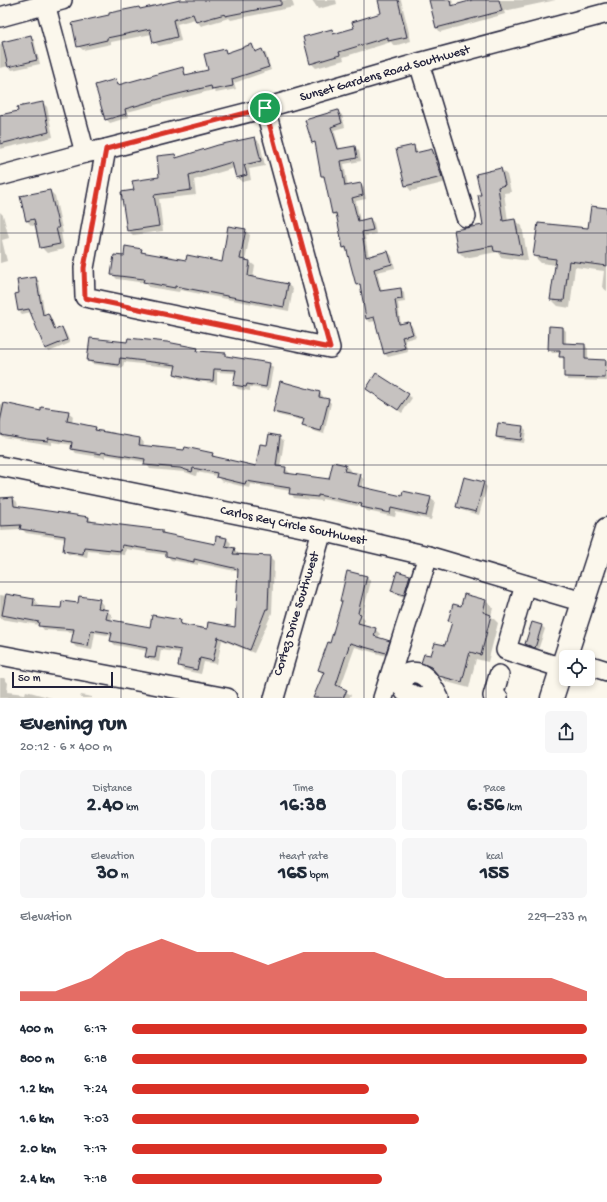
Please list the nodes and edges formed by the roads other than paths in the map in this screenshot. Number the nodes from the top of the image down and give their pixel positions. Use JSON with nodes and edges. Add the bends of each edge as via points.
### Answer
{"nodes":[{"id":1,"x":50,"y":2,"type":"edge"},
{"id":2,"x":607,"y":13,"type":"edge"},
{"id":3,"x":0,"y":17,"type":"edge"},
{"id":4,"x":419,"y":63,"type":"junction"},
{"id":5,"x":265,"y":108,"type":"junction"},
{"id":6,"x":106,"y":149,"type":"junction"},
{"id":7,"x":85,"y":153,"type":"junction"},
{"id":8,"x":0,"y":176,"type":"edge"},
{"id":9,"x":466,"y":217,"type":"dead end"},
{"id":10,"x":0,"y":466,"type":"edge"},
{"id":11,"x":322,"y":531,"type":"junction"},
{"id":12,"x":607,"y":531,"type":"edge"},
{"id":13,"x":428,"y":556,"type":"junction"},
{"id":14,"x":525,"y":586,"type":"junction"},
{"id":15,"x":583,"y":602,"type":"junction"},
{"id":16,"x":568,"y":650,"type":"edge"},
{"id":17,"x":0,"y":655,"type":"edge"},
{"id":18,"x":559,"y":660,"type":"edge"},
{"id":19,"x":595,"y":667,"type":"edge"},
{"id":20,"x":607,"y":671,"type":"edge"},
{"id":21,"x":499,"y":674,"type":"dead end"},
{"id":22,"x":559,"y":676,"type":"edge"},
{"id":23,"x":494,"y":697,"type":"edge"},
{"id":24,"x":227,"y":698,"type":"edge"},
{"id":25,"x":274,"y":698,"type":"edge"},
{"id":26,"x":383,"y":698,"type":"edge"},
{"id":27,"x":421,"y":698,"type":"edge"},
{"id":28,"x":439,"y":698,"type":"edge"},
{"id":29,"x":552,"y":698,"type":"edge"}],
"edges":[{"from":1,"to":3,"type":"street"},
{"from":1,"to":7,"type":"street"},
{"from":2,"to":4,"type":"street","name":"Sunset Gardens Road Southwest"},
{"from":4,"to":5,"type":"street","name":"Sunset Gardens Road Southwest"},
{"from":4,"to":9,"type":"street"},
{"from":5,"to":6,"type":"street","name":"Sunset Gardens Road Southwest"},
{"from":5,"to":6,"type":"street","via":[[330,348],[85,298],[84,268]]},
{"from":6,"to":7,"type":"street","name":"Sunset Gardens Road Southwest"},
{"from":7,"to":8,"type":"street","name":"Sunset Gardens Road Southwest"},
{"from":10,"to":11,"type":"street","name":"Carlos Rey Circle Southwest"},
{"from":11,"to":13,"type":"street","name":"Carlos Rey Circle Southwest"},
{"from":11,"to":25,"type":"street","name":"Cortez Drive Southwest"},
{"from":12,"to":15,"type":"main road"},
{"from":13,"to":14,"type":"street","name":"Carlos Rey Circle Southwest"},
{"from":13,"to":26,"type":"street"},
{"from":14,"to":15,"type":"street","name":"Carlos Rey Circle Southwest"},
{"from":14,"to":18,"type":"street","via":[[506,650]]},
{"from":15,"to":16,"type":"main road"},
{"from":17,"to":24,"type":"street"},
{"from":19,"to":20,"type":"street"},
{"from":21,"to":23,"type":"street"},
{"from":22,"to":29,"type":"main road"},
{"from":27,"to":28,"type":"street","via":[[405,692],[402,687],[408,673],[414,671],[422,674],[429,680]]}]}
